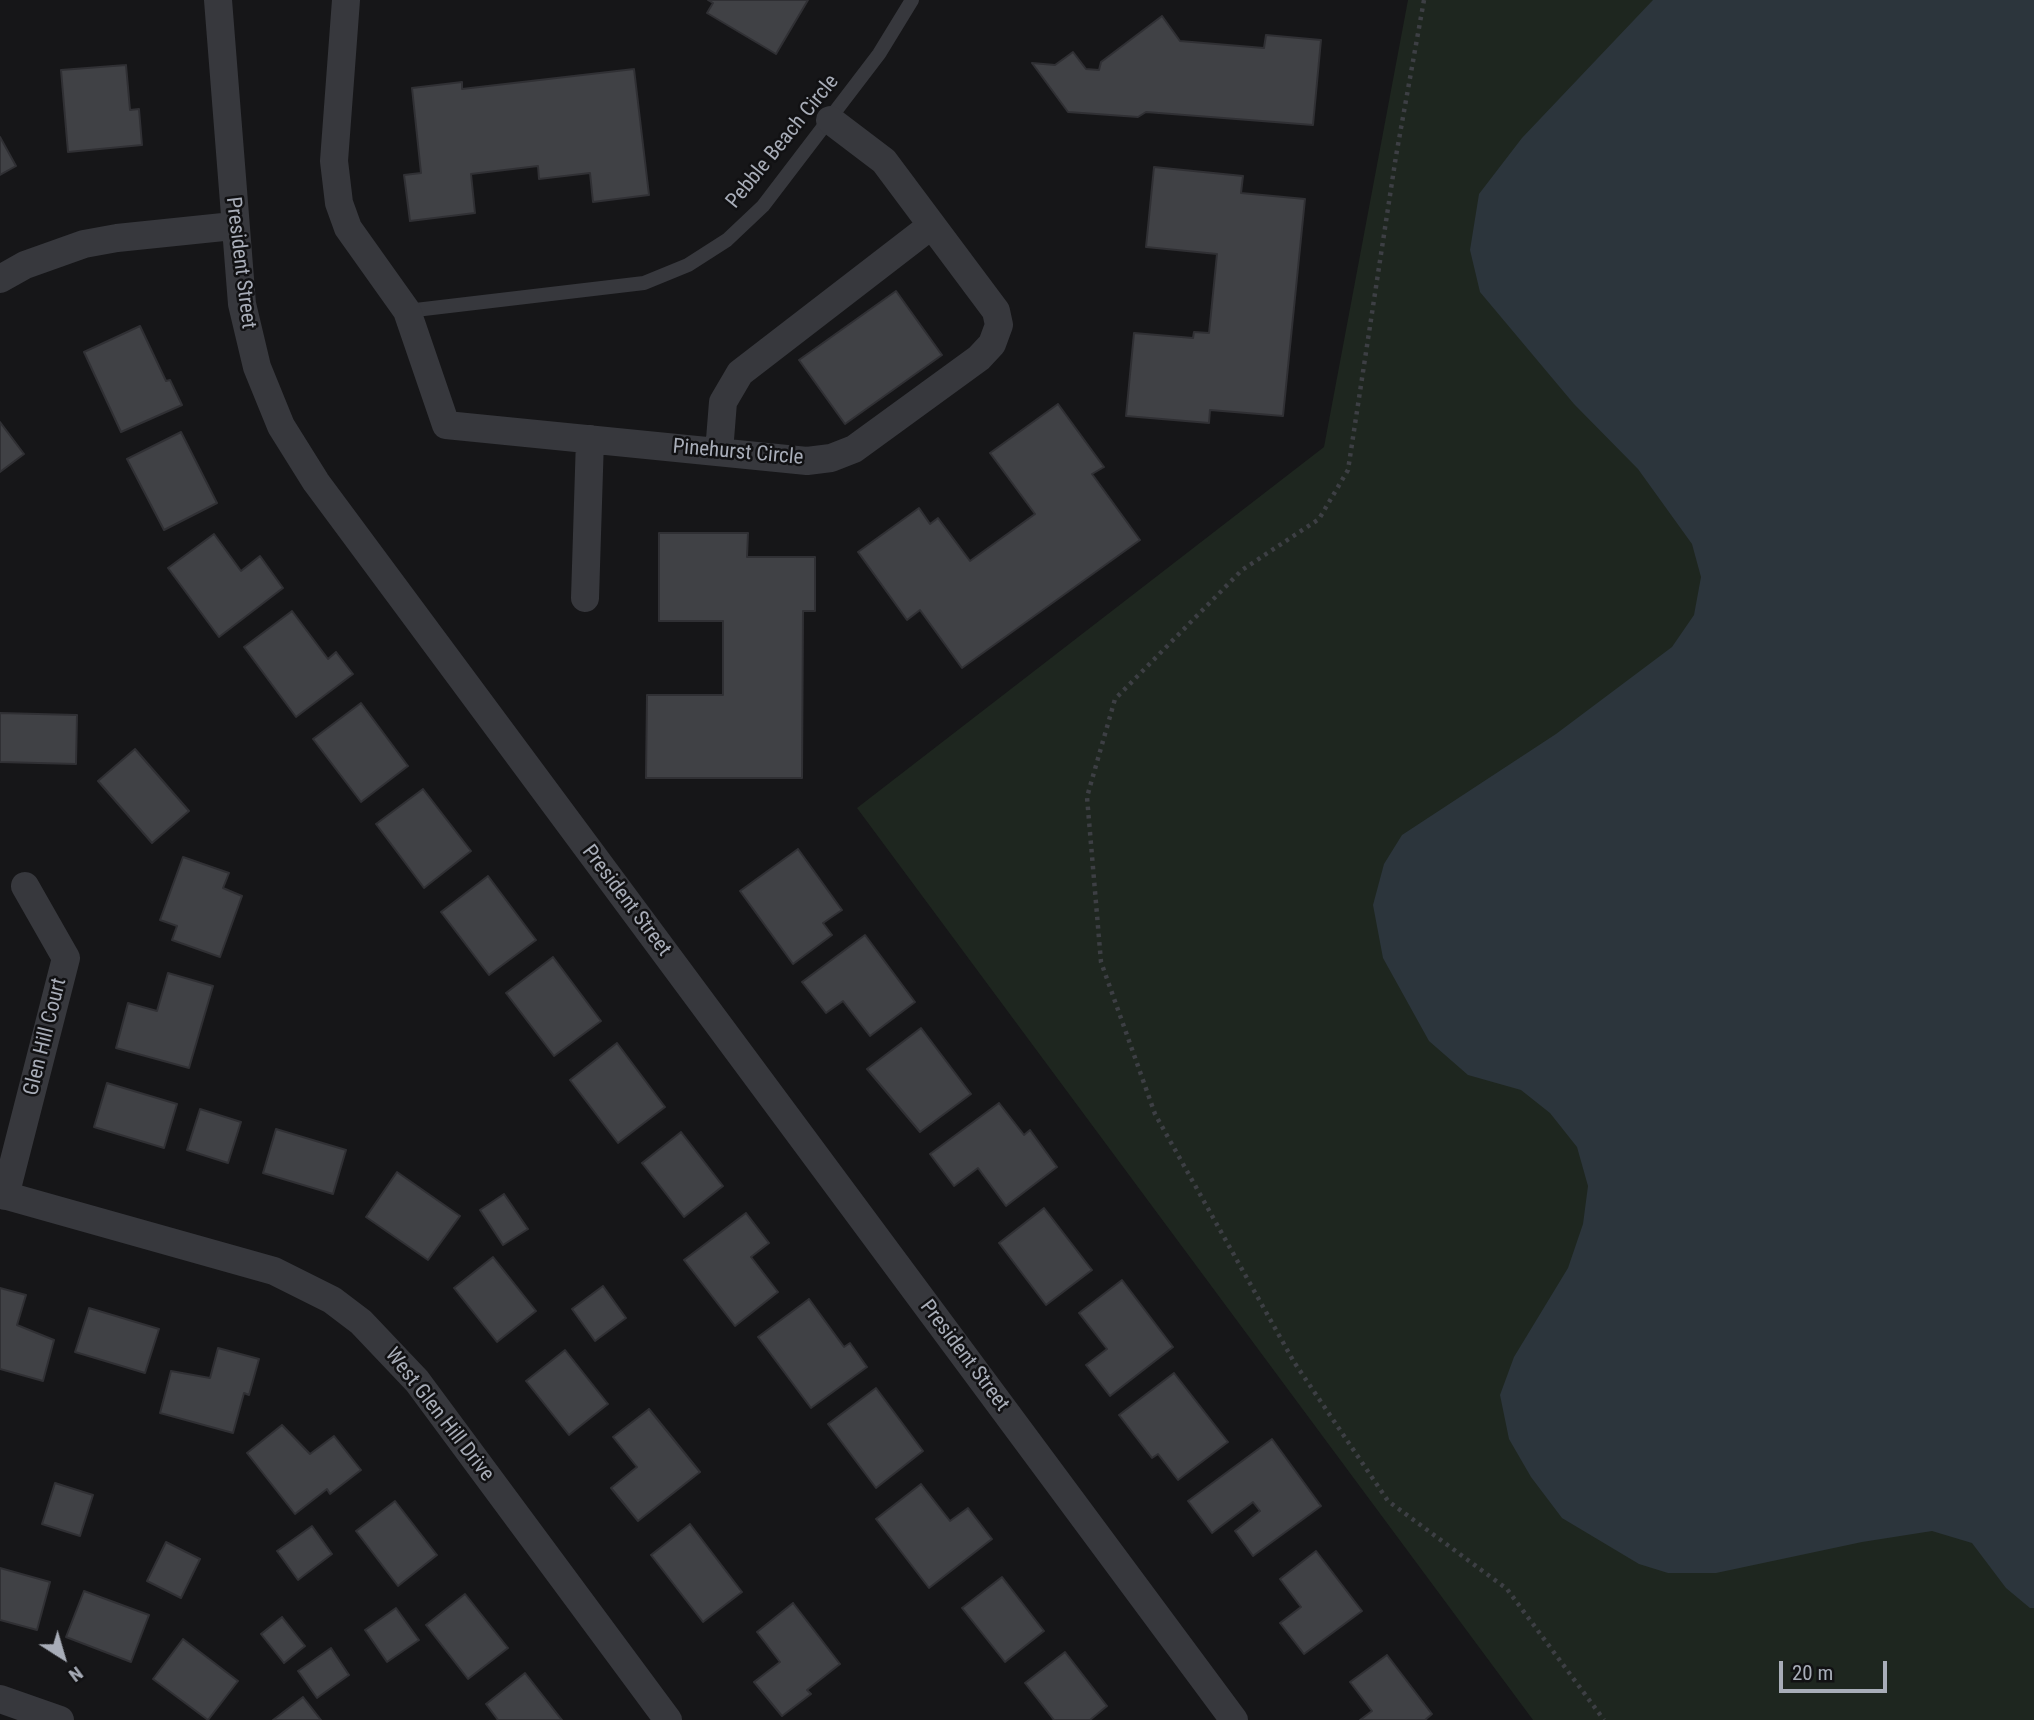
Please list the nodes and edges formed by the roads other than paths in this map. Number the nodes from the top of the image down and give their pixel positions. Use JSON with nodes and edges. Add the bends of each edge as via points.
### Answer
{"nodes":[{"id":1,"x":218,"y":0,"type":"edge"},
{"id":2,"x":346,"y":0,"type":"edge"},
{"id":3,"x":912,"y":0,"type":"edge"},
{"id":4,"x":830,"y":120,"type":"junction"},
{"id":5,"x":932,"y":225,"type":"junction"},
{"id":6,"x":233,"y":226,"type":"junction"},
{"id":7,"x":0,"y":279,"type":"edge"},
{"id":8,"x":407,"y":312,"type":"junction"},
{"id":9,"x":590,"y":439,"type":"junction"},
{"id":10,"x":719,"y":452,"type":"junction"},
{"id":11,"x":585,"y":598,"type":"dead end"},
{"id":12,"x":25,"y":886,"type":"dead end"},
{"id":13,"x":3,"y":1195,"type":"edge"},
{"id":14,"x":0,"y":1699,"type":"edge"},
{"id":15,"x":60,"y":1720,"type":"edge"},
{"id":16,"x":668,"y":1720,"type":"edge"},
{"id":17,"x":1234,"y":1720,"type":"edge"}],
"edges":[{"from":1,"to":6,"type":"street","name":"President Street"},
{"from":2,"to":8,"type":"street","via":[[334,161],[339,203],[348,228]]},
{"from":3,"to":4,"type":"lane","name":"Pebble Beach Circle"},
{"from":4,"to":5,"type":"street","name":"Pinehurst Circle","via":[[884,161]]},
{"from":4,"to":8,"type":"lane","name":"Pebble Beach Circle","via":[[763,206],[727,240],[688,265],[644,283]]},
{"from":5,"to":10,"type":"street","via":[[740,373],[723,402]]},
{"from":5,"to":10,"type":"street","name":"Pinehurst Circle","via":[[996,311],[999,325],[992,344],[979,358],[854,449],[831,458],[807,461]]},
{"from":6,"to":7,"type":"street","via":[[84,244]]},
{"from":6,"to":17,"type":"street","name":"President Street","via":[[242,304],[257,367],[281,426],[316,482]]},
{"from":8,"to":9,"type":"street","name":"Pinehurst Circle","via":[[446,425]]},
{"from":9,"to":10,"type":"street","name":"Pinehurst Circle"},
{"from":9,"to":11,"type":"street"},
{"from":12,"to":13,"type":"street","name":"Glen Hill Court","via":[[66,958]]},
{"from":13,"to":16,"type":"street","name":"West Glen Hill Drive","via":[[274,1271],[332,1300],[361,1322],[417,1381]]},
{"from":14,"to":15,"type":"street"}]}
